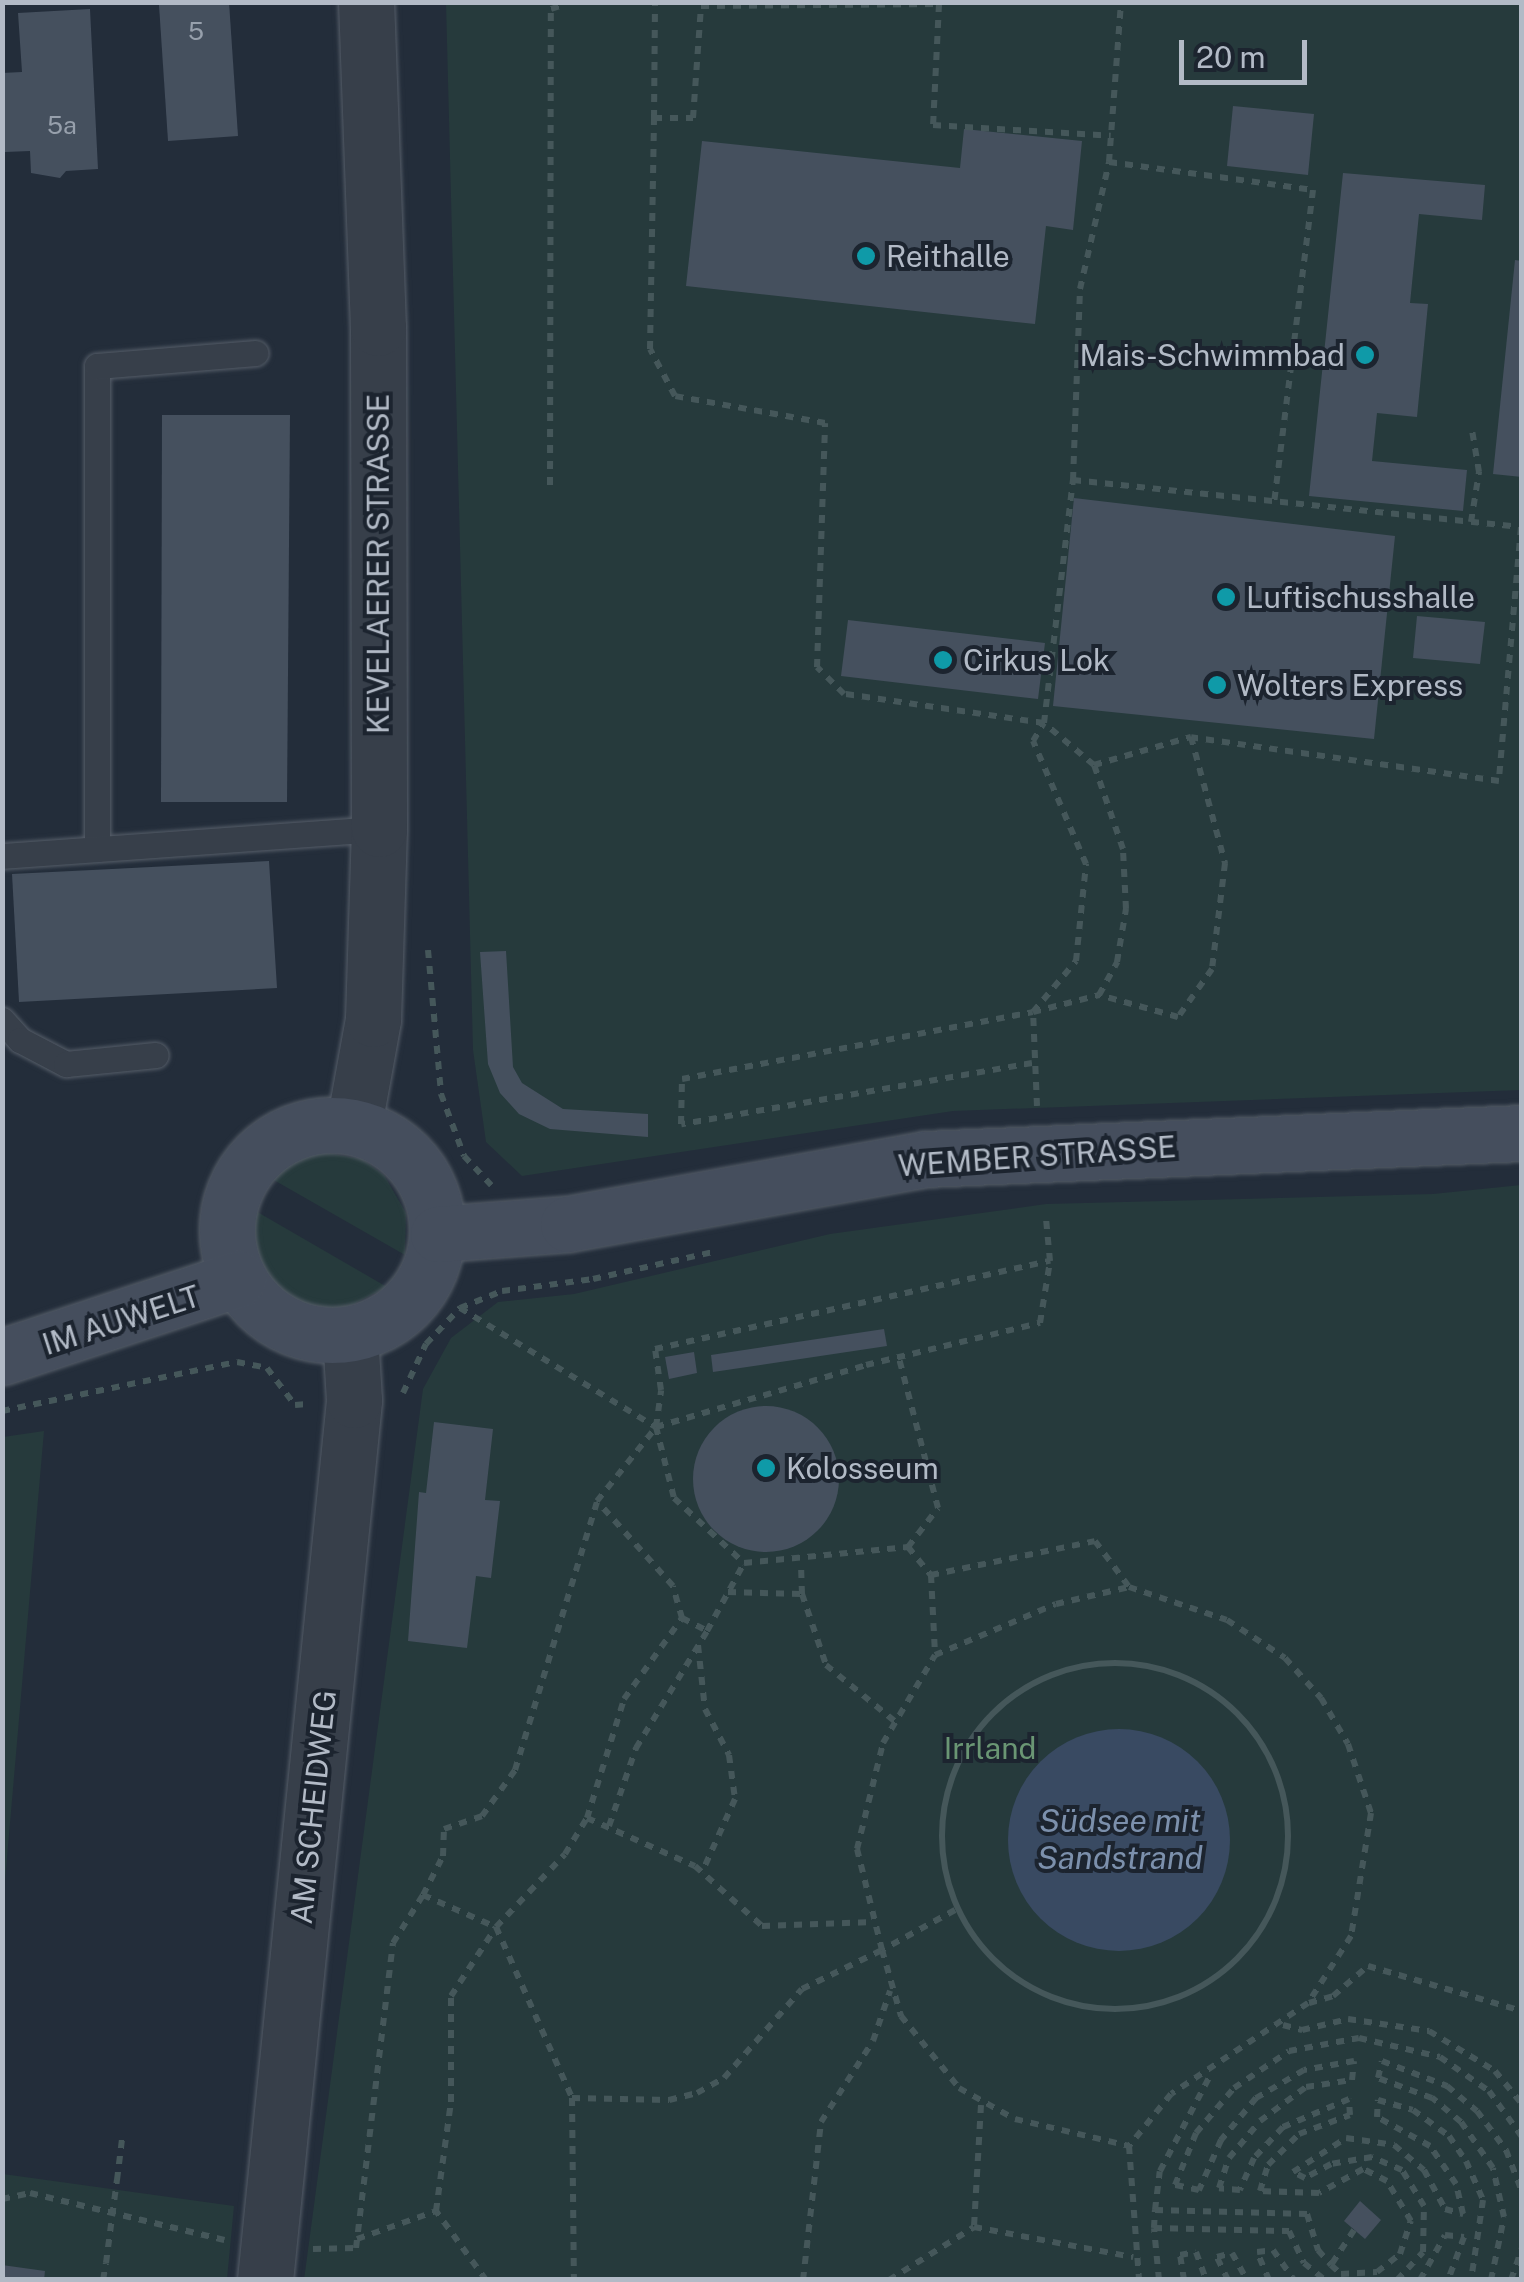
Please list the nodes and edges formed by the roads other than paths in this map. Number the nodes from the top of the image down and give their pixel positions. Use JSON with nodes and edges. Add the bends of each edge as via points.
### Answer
{"nodes":[{"id":1,"x":366,"y":2,"type":"edge"},
{"id":2,"x":255,"y":353,"type":"dead end"},
{"id":3,"x":379,"y":830,"type":"junction"},
{"id":4,"x":98,"y":849,"type":"junction"},
{"id":5,"x":2,"y":856,"type":"edge"},
{"id":6,"x":2,"y":1020,"type":"edge"},
{"id":7,"x":156,"y":1055,"type":"dead end"},
{"id":8,"x":354,"y":1124,"type":"junction"},
{"id":9,"x":1522,"y":1133,"type":"edge"},
{"id":10,"x":438,"y":1234,"type":"junction"},
{"id":11,"x":238,"y":1279,"type":"junction"},
{"id":12,"x":350,"y":1334,"type":"junction"},
{"id":13,"x":2,"y":1357,"type":"edge"},
{"id":14,"x":251,"y":2261,"type":"edge"}],
"edges":[{"from":1,"to":3,"type":"street","name":"KEVELAERER STRASSE","via":[[378,328]]},
{"from":2,"to":4,"type":"lane","via":[[97,366]]},
{"from":3,"to":4,"type":"lane"},
{"from":3,"to":8,"type":"street","name":"KEVELAERER STRASSE","via":[[372,1019]]},
{"from":4,"to":5,"type":"lane"},
{"from":6,"to":7,"type":"lane","via":[[20,1040],[66,1064]]},
{"from":8,"to":10,"type":"main road","via":[[414,1164],[436,1208]]},
{"from":8,"to":11,"type":"main road","via":[[320,1124],[290,1134],[262,1152],[240,1179],[227,1212],[227,1246]]},
{"from":9,"to":10,"type":"main road","name":"WEMBER STRASSE","via":[[926,1159],[568,1224]]},
{"from":10,"to":12,"type":"main road","via":[[432,1267],[415,1297],[387,1322]]},
{"from":11,"to":12,"type":"main road","via":[[261,1309],[288,1326]]},
{"from":11,"to":13,"type":"main road","name":"IM AUWELT"},
{"from":12,"to":14,"type":"street","name":"AM SCHEIDWEG","via":[[354,1400]]}]}
